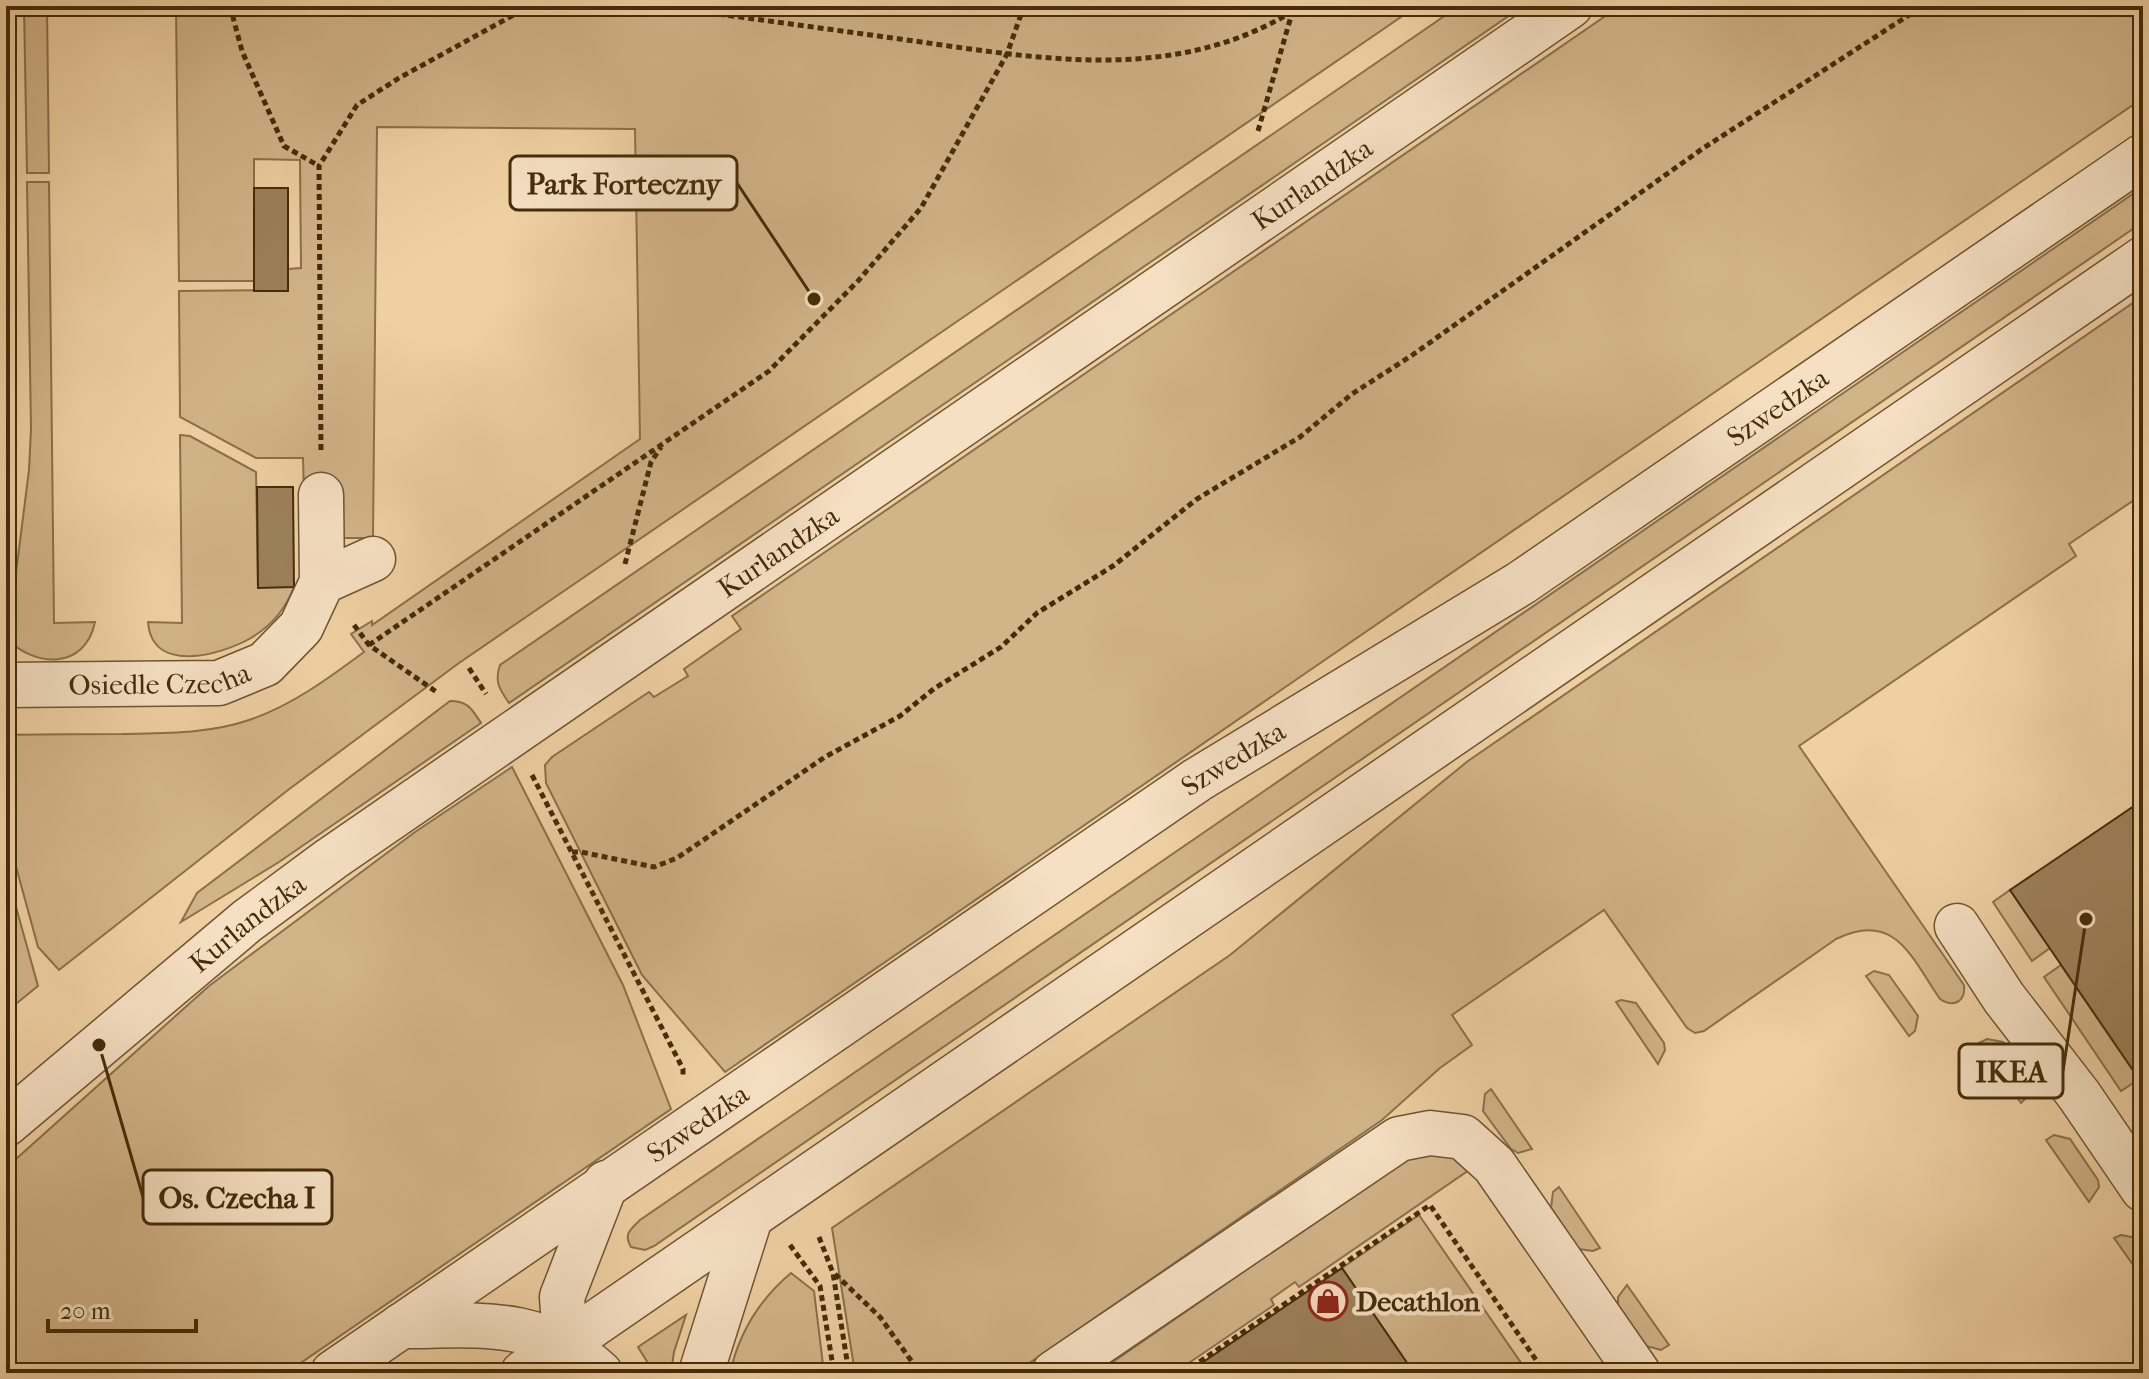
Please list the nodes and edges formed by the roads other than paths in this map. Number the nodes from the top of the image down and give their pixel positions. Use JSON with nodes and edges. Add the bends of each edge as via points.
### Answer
{"nodes":[{"id":1,"x":1570,"y":6,"type":"edge"},
{"id":2,"x":2143,"y":156,"type":"edge"},
{"id":3,"x":2143,"y":259,"type":"edge"},
{"id":4,"x":321,"y":495,"type":"road end"},
{"id":5,"x":373,"y":559,"type":"dead end"},
{"id":6,"x":322,"y":582,"type":"junction"},
{"id":7,"x":6,"y":685,"type":"edge"},
{"id":8,"x":1957,"y":926,"type":"dead end"},
{"id":9,"x":6,"y":1124,"type":"edge"},
{"id":10,"x":606,"y":1183,"type":"junction"},
{"id":11,"x":2143,"y":1189,"type":"edge"},
{"id":12,"x":757,"y":1213,"type":"junction"},
{"id":13,"x":401,"y":1326,"type":"junction"},
{"id":14,"x":565,"y":1359,"type":"edge"},
{"id":15,"x":333,"y":1373,"type":"edge"},
{"id":16,"x":523,"y":1373,"type":"edge"},
{"id":17,"x":600,"y":1373,"type":"edge"},
{"id":18,"x":701,"y":1373,"type":"edge"},
{"id":19,"x":1054,"y":1373,"type":"edge"},
{"id":20,"x":1638,"y":1373,"type":"edge"}],
"edges":[{"from":1,"to":9,"type":"street","name":"Kurlandzka","via":[[331,859],[247,921]]},
{"from":2,"to":10,"type":"street","name":"Szwedzka","via":[[1521,583],[1197,780]]},
{"from":3,"to":12,"type":"street"},
{"from":4,"to":6,"type":"street","name":"Osiedle Czecha"},
{"from":5,"to":6,"type":"street"},
{"from":6,"to":7,"type":"street","name":"Osiedle Czecha","via":[[301,627],[265,664],[219,683]]},
{"from":8,"to":11,"type":"street"},
{"from":10,"to":13,"type":"street","name":"Szwedzka"},
{"from":10,"to":14,"type":"street","via":[[562,1297]]},
{"from":12,"to":14,"type":"street"},
{"from":12,"to":18,"type":"street"},
{"from":13,"to":14,"type":"street","via":[[523,1329]]},
{"from":13,"to":15,"type":"street","name":"Szwedzka"},
{"from":14,"to":16,"type":"street"},
{"from":14,"to":17,"type":"street"},
{"from":19,"to":20,"type":"street","via":[[1399,1139],[1430,1133],[1463,1137],[1494,1165]]}]}
